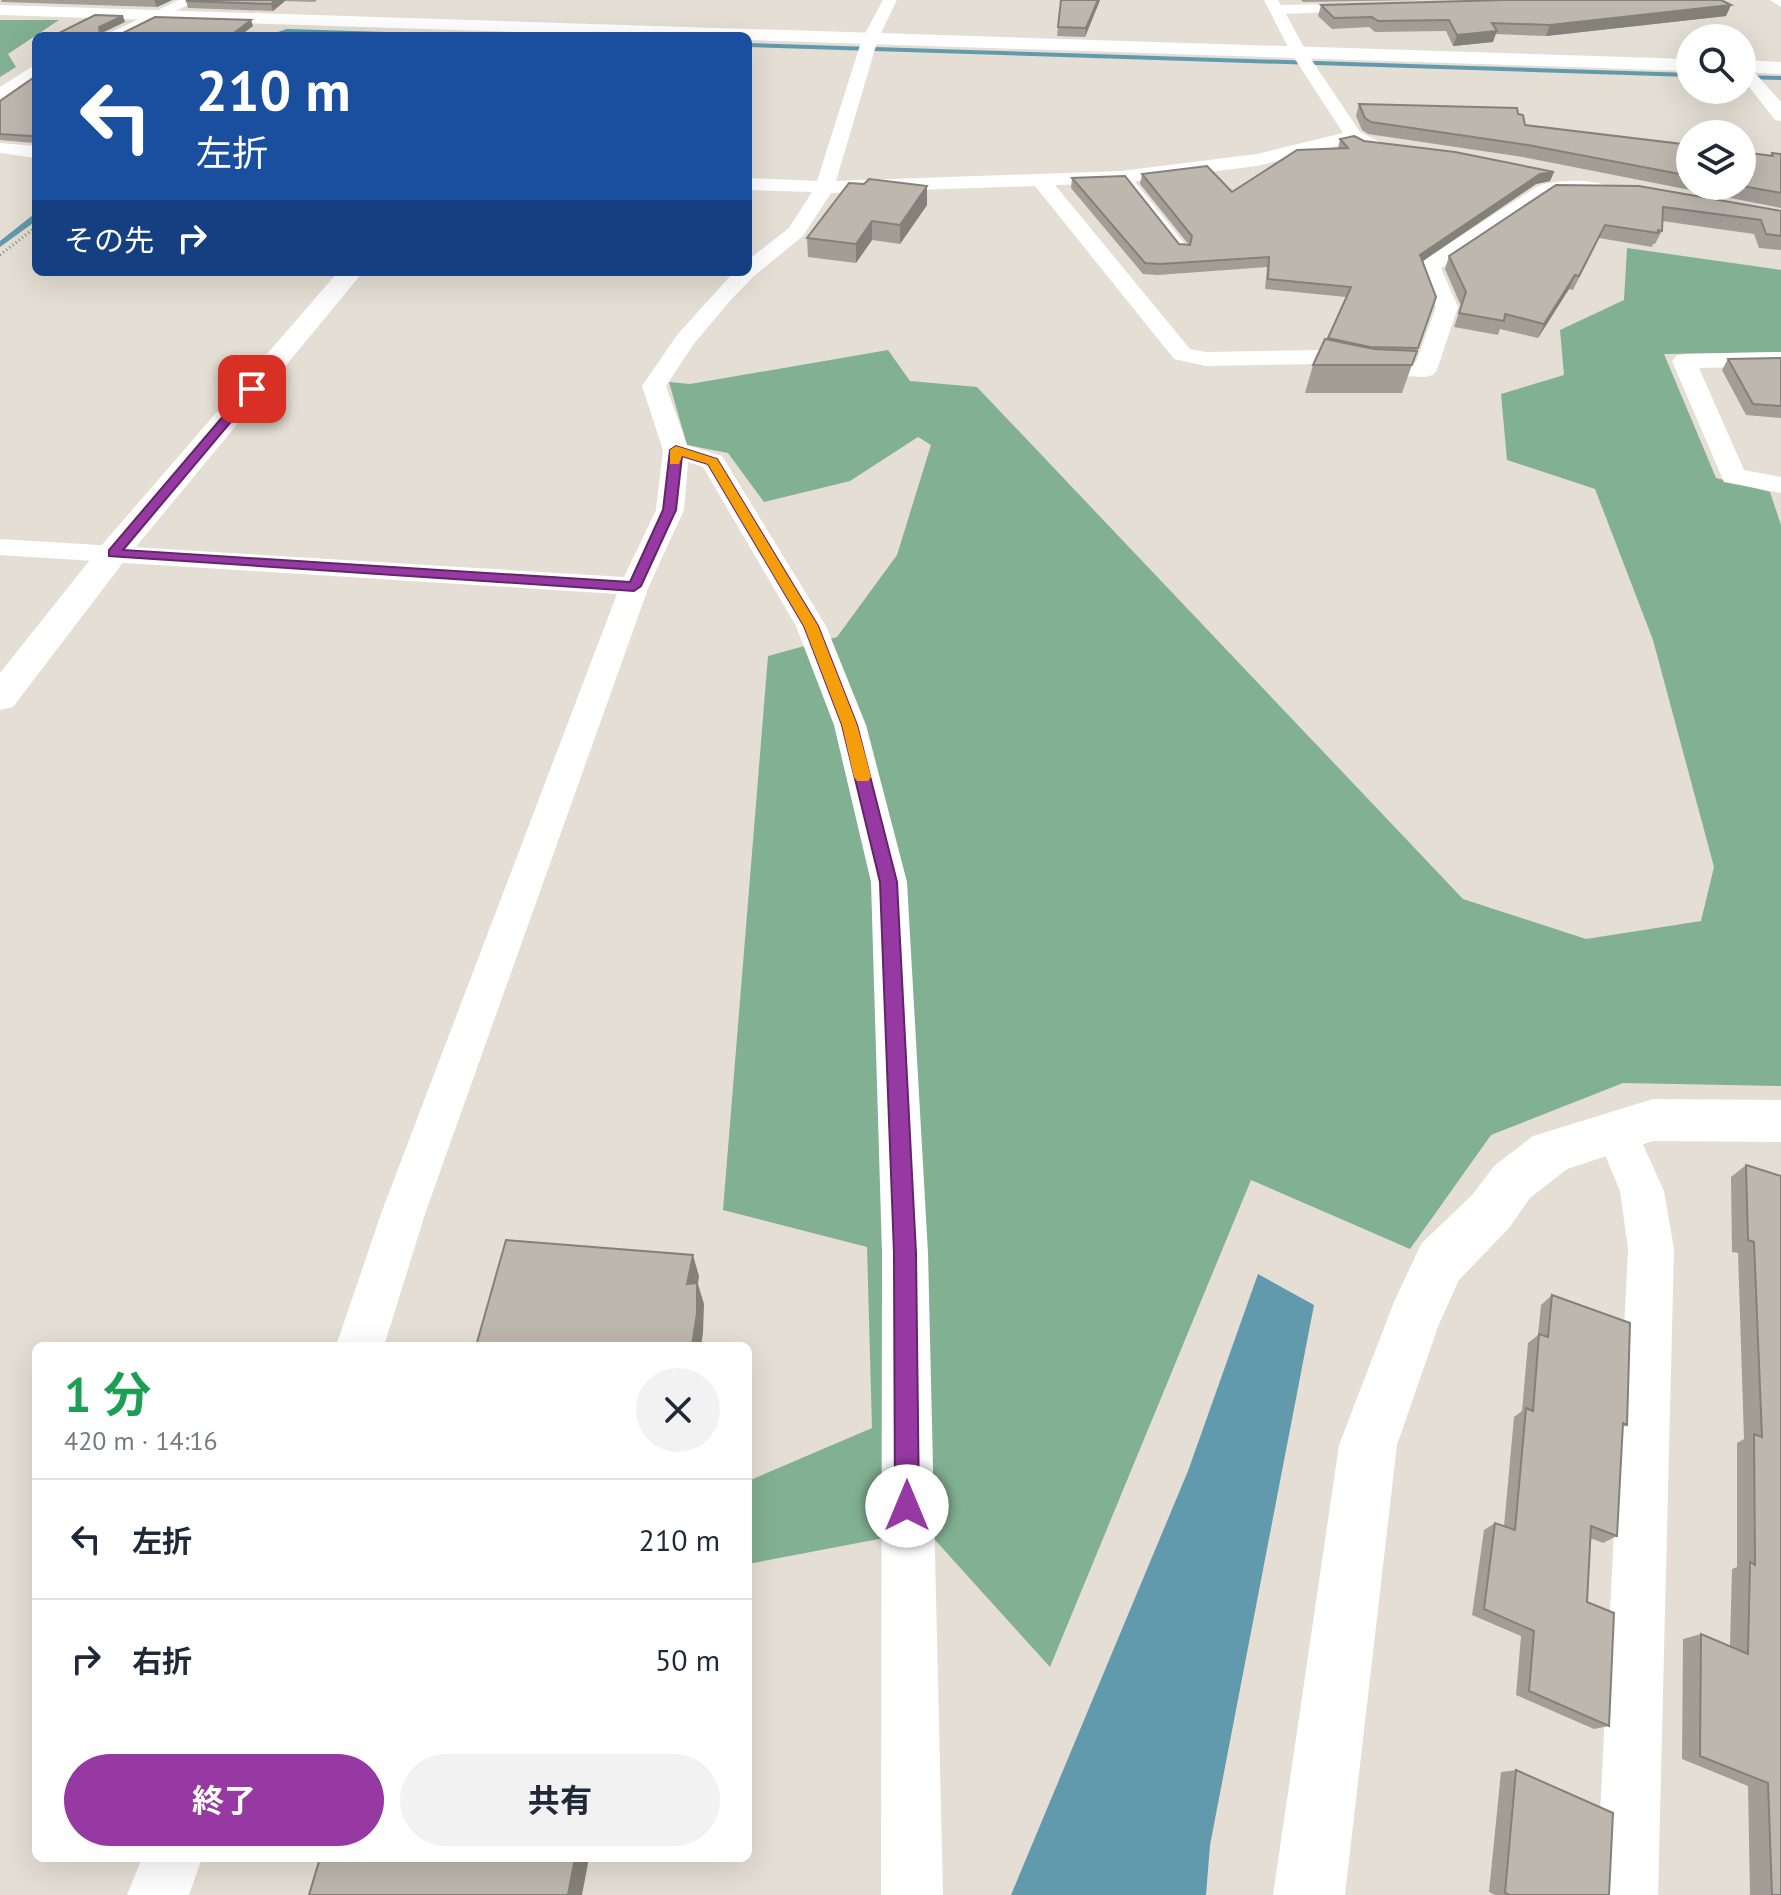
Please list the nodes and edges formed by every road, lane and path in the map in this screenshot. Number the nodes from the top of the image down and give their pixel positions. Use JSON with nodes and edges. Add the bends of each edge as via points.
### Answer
{"nodes":[{"id":1,"x":191,"y":0,"type":"edge"},
{"id":2,"x":890,"y":0,"type":"edge"},
{"id":3,"x":1272,"y":5,"type":"edge"},
{"id":4,"x":1385,"y":6,"type":"edge"},
{"id":5,"x":0,"y":10,"type":"edge"},
{"id":6,"x":568,"y":11,"type":"dead end"},
{"id":7,"x":153,"y":17,"type":"junction"},
{"id":8,"x":120,"y":32,"type":"edge"},
{"id":9,"x":525,"y":32,"type":"edge"},
{"id":10,"x":551,"y":32,"type":"edge"},
{"id":11,"x":752,"y":41,"type":"edge"},
{"id":12,"x":868,"y":46,"type":"junction"},
{"id":13,"x":1304,"y":60,"type":"junction"},
{"id":14,"x":1676,"y":65,"type":"edge"},
{"id":15,"x":1756,"y":67,"type":"edge"},
{"id":16,"x":1781,"y":68,"type":"edge"},
{"id":17,"x":32,"y":72,"type":"edge"},
{"id":18,"x":1756,"y":83,"type":"edge"},
{"id":19,"x":0,"y":95,"type":"edge"},
{"id":20,"x":1781,"y":116,"type":"edge"},
{"id":21,"x":1354,"y":136,"type":"junction"},
{"id":22,"x":1391,"y":146,"type":"edge"},
{"id":23,"x":0,"y":148,"type":"edge"},
{"id":24,"x":32,"y":152,"type":"edge"},
{"id":25,"x":1543,"y":171,"type":"edge"},
{"id":26,"x":1125,"y":176,"type":"junction"},
{"id":27,"x":1041,"y":181,"type":"junction"},
{"id":28,"x":752,"y":184,"type":"edge"},
{"id":29,"x":825,"y":187,"type":"junction"},
{"id":30,"x":32,"y":230,"type":"edge"},
{"id":31,"x":1184,"y":250,"type":"edge"},
{"id":32,"x":0,"y":255,"type":"edge"},
{"id":33,"x":752,"y":267,"type":"edge"},
{"id":34,"x":348,"y":276,"type":"edge"},
{"id":35,"x":742,"y":276,"type":"edge"},
{"id":36,"x":1781,"y":359,"type":"edge"},
{"id":37,"x":676,"y":450,"type":"junction"},
{"id":38,"x":1781,"y":485,"type":"edge"},
{"id":39,"x":0,"y":547,"type":"edge"},
{"id":40,"x":113,"y":553,"type":"junction"},
{"id":41,"x":634,"y":586,"type":"junction"},
{"id":42,"x":0,"y":698,"type":"edge"},
{"id":43,"x":1781,"y":1121,"type":"edge"},
{"id":44,"x":1616,"y":1131,"type":"junction"},
{"id":45,"x":361,"y":1342,"type":"edge"},
{"id":46,"x":170,"y":1862,"type":"edge"},
{"id":47,"x":158,"y":1895,"type":"edge"},
{"id":48,"x":912,"y":1895,"type":"edge"},
{"id":49,"x":1309,"y":1895,"type":"edge"},
{"id":50,"x":1627,"y":1895,"type":"edge"}],
"edges":[{"from":1,"to":7,"type":"street"},
{"from":2,"to":12,"type":"street"},
{"from":3,"to":4,"type":"street"},
{"from":3,"to":13,"type":"street"},
{"from":5,"to":7,"type":"street"},
{"from":6,"to":10,"type":"street"},
{"from":7,"to":8,"type":"street"},
{"from":7,"to":9,"type":"street"},
{"from":11,"to":12,"type":"street"},
{"from":12,"to":13,"type":"street"},
{"from":12,"to":29,"type":"street"},
{"from":13,"to":14,"type":"street"},
{"from":13,"to":21,"type":"street"},
{"from":15,"to":16,"type":"street"},
{"from":17,"to":19,"type":"street"},
{"from":18,"to":20,"type":"street"},
{"from":21,"to":22,"type":"street"},
{"from":21,"to":26,"type":"street","via":[[1257,160]]},
{"from":23,"to":24,"type":"street"},
{"from":25,"to":27,"type":"street","via":[[1621,190],[1545,190],[1433,260],[1430,267],[1447,307],[1425,370],[1366,367],[1319,357],[1206,359],[1182,354]]},
{"from":26,"to":27,"type":"street"},
{"from":26,"to":31,"type":"lane"},
{"from":27,"to":29,"type":"street"},
{"from":28,"to":29,"type":"street"},
{"from":29,"to":33,"type":"street","via":[[796,232]]},
{"from":30,"to":32,"type":"path"},
{"from":34,"to":40,"type":"street"},
{"from":35,"to":37,"type":"street","via":[[705,314],[654,386]]},
{"from":36,"to":38,"type":"street","via":[[1684,361],[1733,476]]},
{"from":37,"to":41,"type":"street","via":[[670,510]]},
{"from":37,"to":48,"type":"street","via":[[713,462],[811,626],[850,725],[889,882],[905,1253]]},
{"from":39,"to":40,"type":"street"},
{"from":40,"to":41,"type":"street"},
{"from":40,"to":42,"type":"street"},
{"from":41,"to":45,"type":"street"},
{"from":43,"to":44,"type":"street","via":[[1653,1120]]},
{"from":44,"to":49,"type":"street","via":[[1551,1152],[1512,1182],[1440,1262],[1413,1321],[1368,1445]]},
{"from":44,"to":50,"type":"street","via":[[1642,1191],[1651,1249]]},
{"from":46,"to":47,"type":"street"}]}
